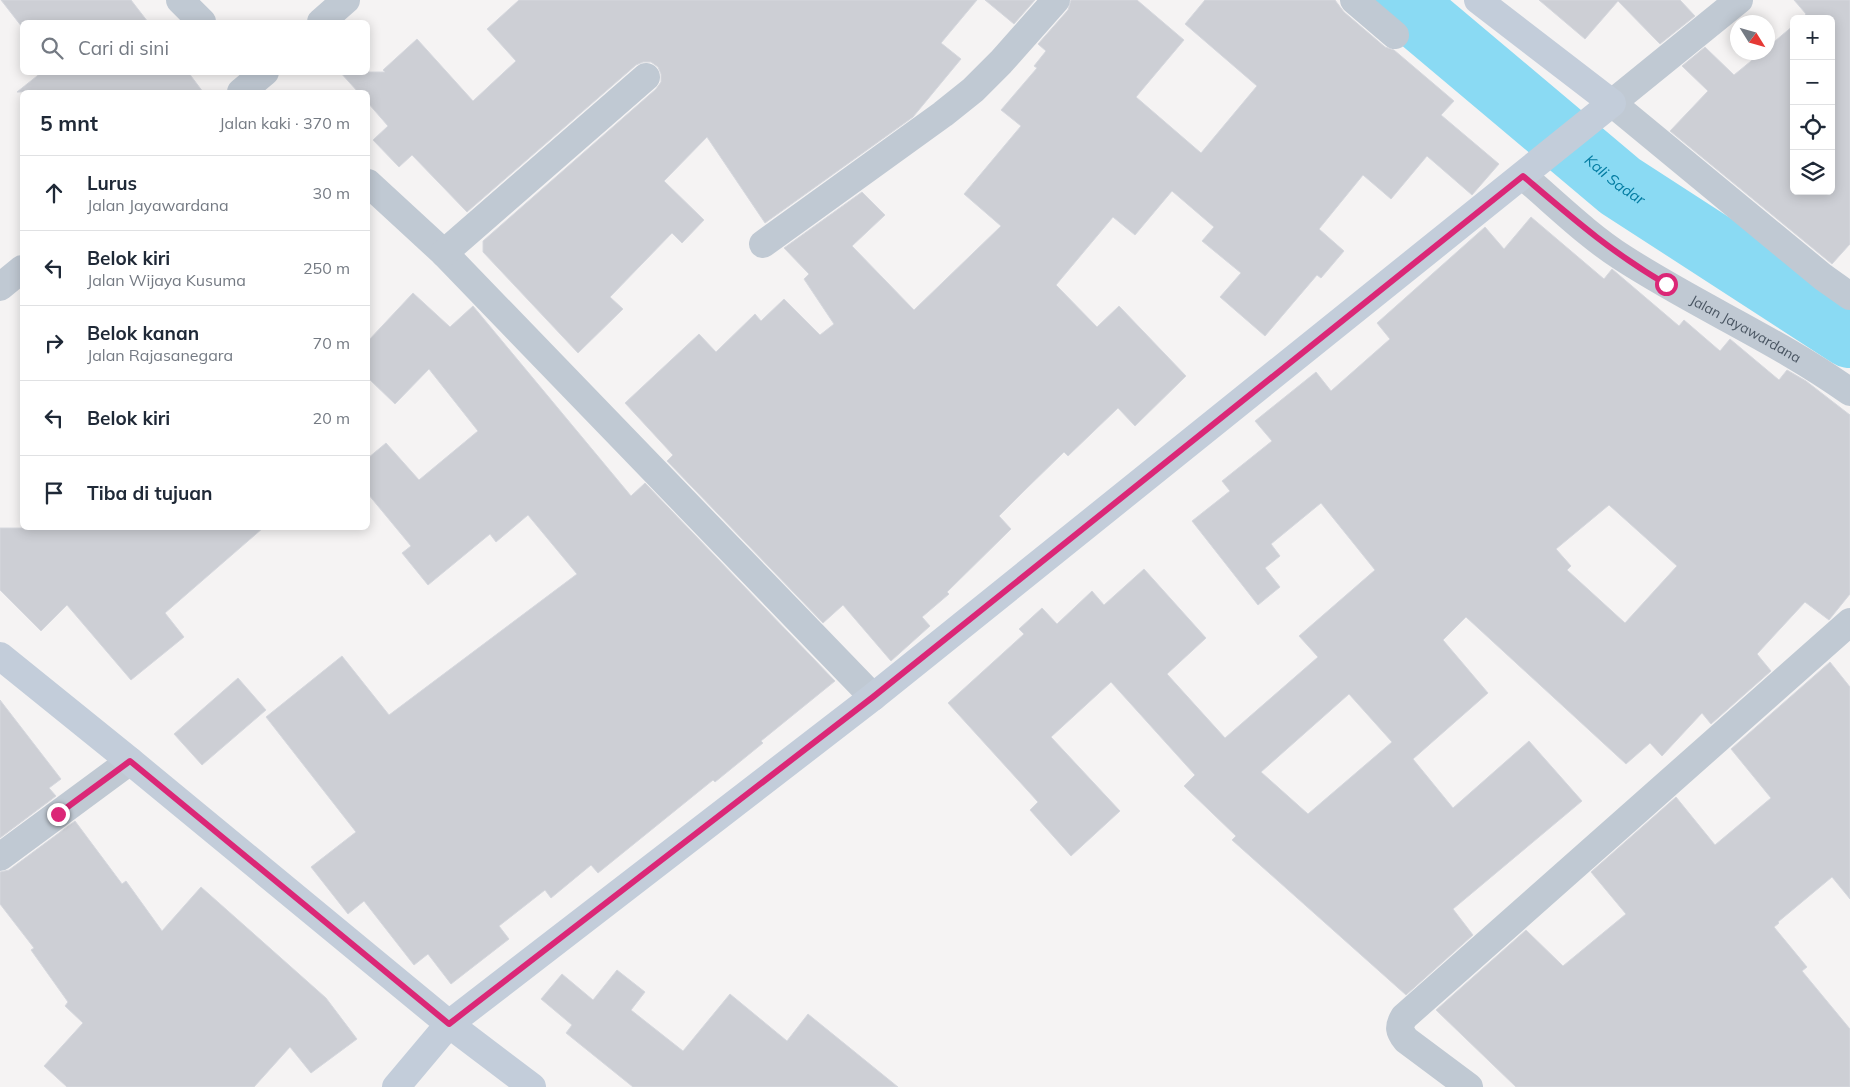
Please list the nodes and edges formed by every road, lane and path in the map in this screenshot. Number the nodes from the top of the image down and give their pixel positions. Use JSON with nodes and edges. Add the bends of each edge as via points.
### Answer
{"nodes":[{"id":1,"x":180,"y":0,"type":"edge"},
{"id":2,"x":346,"y":0,"type":"edge"},
{"id":3,"x":1056,"y":0,"type":"edge"},
{"id":4,"x":1354,"y":0,"type":"edge"},
{"id":5,"x":1478,"y":0,"type":"edge"},
{"id":6,"x":1739,"y":0,"type":"edge"},
{"id":7,"x":200,"y":20,"type":"edge"},
{"id":8,"x":323,"y":20,"type":"edge"},
{"id":9,"x":1396,"y":36,"type":"dead end"},
{"id":10,"x":646,"y":77,"type":"dead end"},
{"id":11,"x":1605,"y":109,"type":"junction"},
{"id":12,"x":1523,"y":176,"type":"junction"},
{"id":13,"x":370,"y":185,"type":"edge"},
{"id":14,"x":763,"y":244,"type":"dead end"},
{"id":15,"x":444,"y":253,"type":"junction"},
{"id":16,"x":20,"y":271,"type":"edge"},
{"id":17,"x":0,"y":287,"type":"edge"},
{"id":18,"x":1850,"y":296,"type":"edge"},
{"id":19,"x":1850,"y":392,"type":"edge"},
{"id":20,"x":1850,"y":622,"type":"edge"},
{"id":21,"x":0,"y":656,"type":"edge"},
{"id":22,"x":873,"y":697,"type":"junction"},
{"id":23,"x":130,"y":761,"type":"junction"},
{"id":24,"x":0,"y":857,"type":"edge"},
{"id":25,"x":449,"y":1024,"type":"junction"},
{"id":26,"x":396,"y":1087,"type":"edge"},
{"id":27,"x":532,"y":1087,"type":"edge"},
{"id":28,"x":1469,"y":1087,"type":"edge"}],
"edges":[{"from":1,"to":7,"type":"street"},
{"from":2,"to":8,"type":"street"},
{"from":3,"to":14,"type":"street","via":[[973,90]]},
{"from":4,"to":9,"type":"street"},
{"from":5,"to":11,"type":"street"},
{"from":6,"to":11,"type":"street"},
{"from":10,"to":15,"type":"street"},
{"from":11,"to":12,"type":"street"},
{"from":11,"to":18,"type":"street"},
{"from":12,"to":19,"type":"street","name":"Jalan Jayawardana","via":[[1622,257],[1801,359]]},
{"from":12,"to":22,"type":"street"},
{"from":13,"to":15,"type":"street"},
{"from":15,"to":22,"type":"street"},
{"from":16,"to":17,"type":"street"},
{"from":20,"to":28,"type":"street","via":[[1404,1017],[1399,1025],[1406,1040]]},
{"from":21,"to":23,"type":"street"},
{"from":22,"to":25,"type":"street"},
{"from":23,"to":24,"type":"street"},
{"from":23,"to":25,"type":"street"},
{"from":25,"to":26,"type":"street"},
{"from":25,"to":27,"type":"street"}]}
